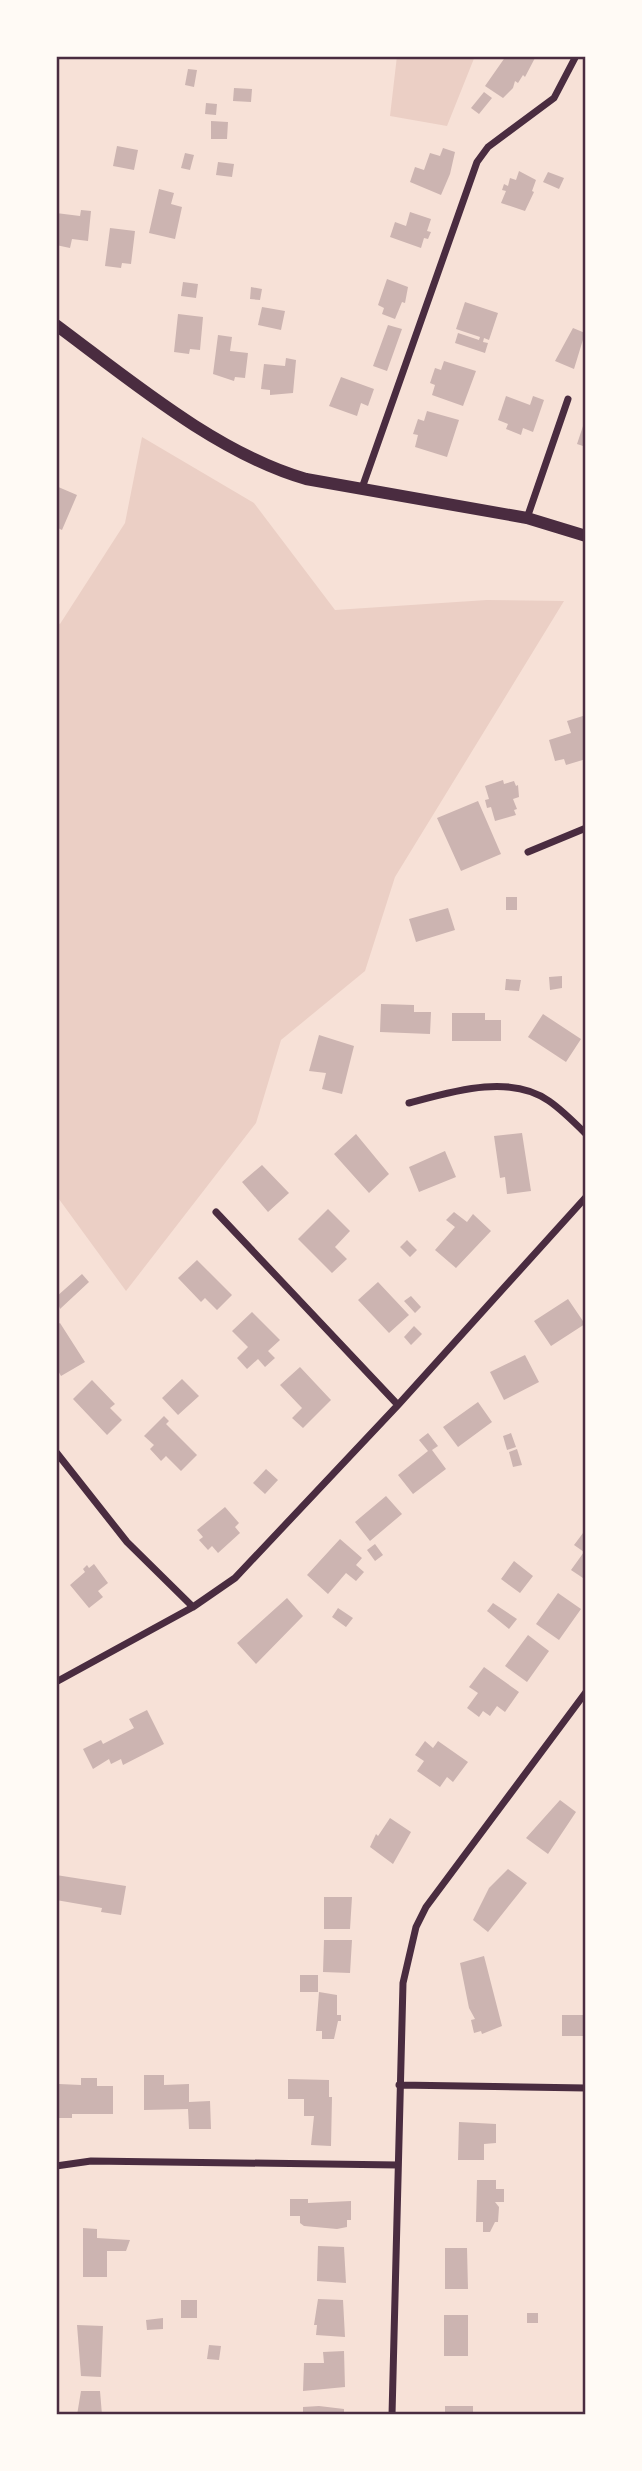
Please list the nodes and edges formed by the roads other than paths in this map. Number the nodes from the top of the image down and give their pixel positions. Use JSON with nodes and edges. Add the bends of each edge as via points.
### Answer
{"nodes":[{"id":1,"x":576,"y":56,"type":"edge"},
{"id":2,"x":56,"y":325,"type":"edge"},
{"id":3,"x":568,"y":399,"type":"dead end"},
{"id":4,"x":362,"y":488,"type":"junction"},
{"id":5,"x":527,"y":518,"type":"junction"},
{"id":6,"x":586,"y":537,"type":"edge"},
{"id":7,"x":586,"y":828,"type":"edge"},
{"id":8,"x":528,"y":852,"type":"dead end"},
{"id":9,"x":409,"y":1103,"type":"dead end"},
{"id":10,"x":586,"y":1134,"type":"edge"},
{"id":11,"x":586,"y":1197,"type":"edge"},
{"id":12,"x":216,"y":1212,"type":"dead end"},
{"id":13,"x":398,"y":1405,"type":"junction"},
{"id":14,"x":56,"y":1452,"type":"edge"},
{"id":15,"x":193,"y":1606,"type":"junction"},
{"id":16,"x":56,"y":1682,"type":"edge"},
{"id":17,"x":586,"y":1692,"type":"edge"},
{"id":18,"x":399,"y":2085,"type":"junction"},
{"id":19,"x":586,"y":2088,"type":"edge"},
{"id":20,"x":398,"y":2165,"type":"junction"},
{"id":21,"x":56,"y":2166,"type":"edge"},
{"id":22,"x":392,"y":2415,"type":"edge"}],
"edges":[{"from":1,"to":4,"type":"street","via":[[554,98],[488,147],[477,162]]},
{"from":2,"to":4,"type":"street","via":[[138,386],[249,458],[306,479]]},
{"from":3,"to":5,"type":"street"},
{"from":4,"to":5,"type":"street"},
{"from":5,"to":6,"type":"street"},
{"from":7,"to":8,"type":"street"},
{"from":9,"to":10,"type":"street","via":[[479,1089],[519,1089],[548,1100]]},
{"from":11,"to":13,"type":"street"},
{"from":12,"to":13,"type":"street"},
{"from":13,"to":15,"type":"street","via":[[235,1578]]},
{"from":14,"to":15,"type":"street","via":[[127,1542]]},
{"from":15,"to":16,"type":"street"},
{"from":17,"to":18,"type":"street","via":[[437,1890],[416,1927],[403,1983]]},
{"from":18,"to":19,"type":"street"},
{"from":18,"to":20,"type":"street"},
{"from":20,"to":21,"type":"street","via":[[91,2161]]},
{"from":20,"to":22,"type":"street"}]}
